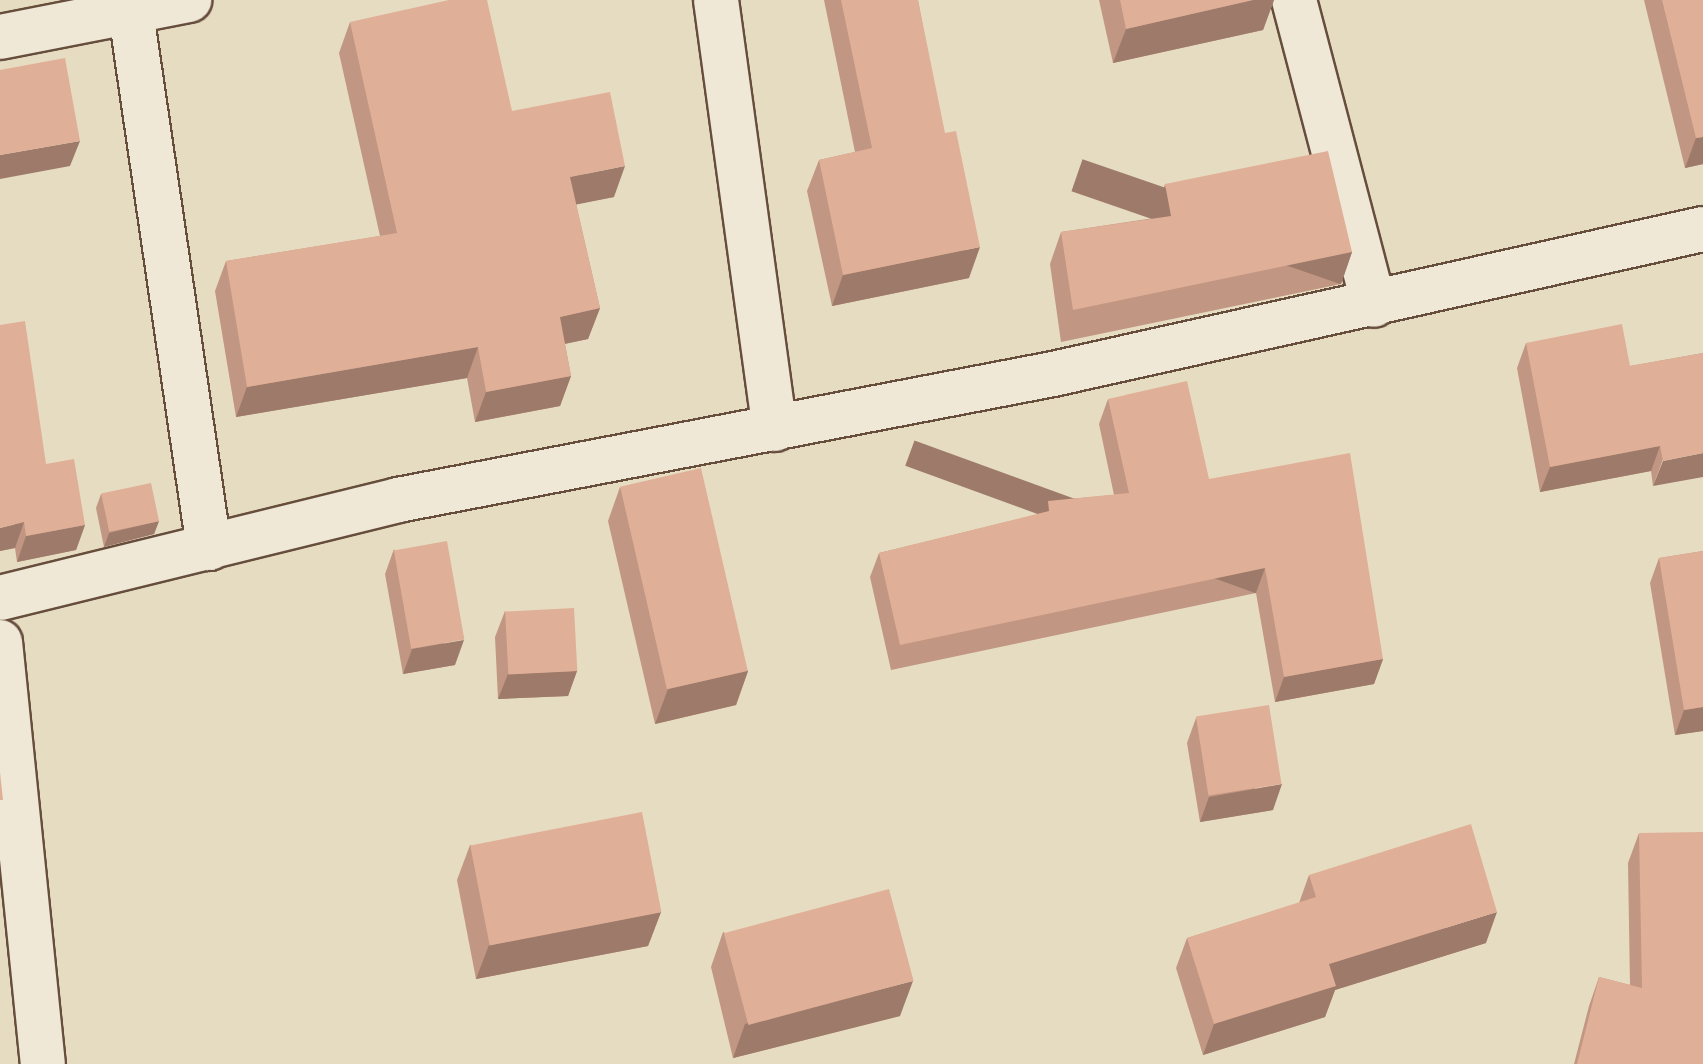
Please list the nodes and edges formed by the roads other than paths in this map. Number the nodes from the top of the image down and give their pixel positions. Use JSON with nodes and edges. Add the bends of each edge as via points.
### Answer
{"nodes":[{"id":1,"x":189,"y":0,"type":"edge"},
{"id":2,"x":716,"y":0,"type":"edge"},
{"id":3,"x":1294,"y":0,"type":"edge"},
{"id":4,"x":130,"y":5,"type":"edge"},
{"id":5,"x":0,"y":37,"type":"edge"},
{"id":6,"x":1703,"y":229,"type":"edge"},
{"id":7,"x":1374,"y":305,"type":"junction"},
{"id":8,"x":775,"y":429,"type":"junction"},
{"id":9,"x":209,"y":548,"type":"junction"},
{"id":10,"x":0,"y":598,"type":"edge"},
{"id":11,"x":0,"y":642,"type":"edge"},
{"id":12,"x":43,"y":1064,"type":"edge"}],
"edges":[{"from":1,"to":4,"type":"street"},
{"from":2,"to":8,"type":"street"},
{"from":3,"to":7,"type":"street"},
{"from":4,"to":5,"type":"street"},
{"from":4,"to":9,"type":"street"},
{"from":6,"to":7,"type":"street"},
{"from":7,"to":8,"type":"street"},
{"from":8,"to":9,"type":"street","via":[[398,500]]},
{"from":9,"to":10,"type":"street"},
{"from":11,"to":12,"type":"street"}]}
